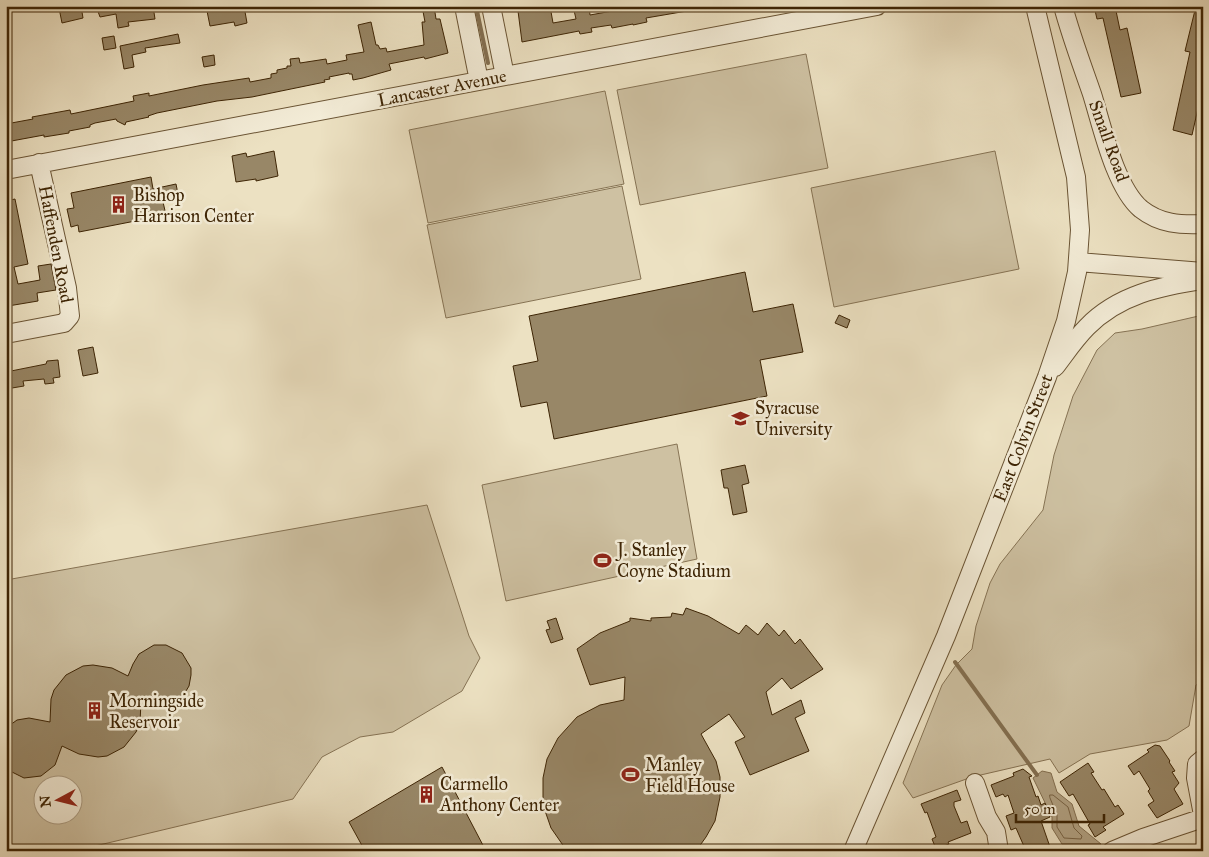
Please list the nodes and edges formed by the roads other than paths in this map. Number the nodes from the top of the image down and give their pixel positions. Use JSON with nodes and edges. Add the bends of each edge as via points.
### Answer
{"nodes":[{"id":1,"x":464,"y":6,"type":"edge"},
{"id":2,"x":491,"y":6,"type":"edge"},
{"id":3,"x":877,"y":6,"type":"edge"},
{"id":4,"x":1035,"y":6,"type":"edge"},
{"id":5,"x":1064,"y":6,"type":"edge"},
{"id":6,"x":505,"y":76,"type":"junction"},
{"id":7,"x":479,"y":81,"type":"junction"},
{"id":8,"x":39,"y":163,"type":"junction"},
{"id":9,"x":6,"y":170,"type":"edge"},
{"id":10,"x":1203,"y":224,"type":"edge"},
{"id":11,"x":1078,"y":262,"type":"junction"},
{"id":12,"x":1203,"y":272,"type":"edge"},
{"id":13,"x":1203,"y":280,"type":"edge"},
{"id":14,"x":6,"y":334,"type":"edge"},
{"id":15,"x":1047,"y":377,"type":"junction"},
{"id":16,"x":1200,"y":761,"type":"edge"},
{"id":17,"x":975,"y":783,"type":"dead end"},
{"id":18,"x":1203,"y":816,"type":"edge"},
{"id":19,"x":853,"y":851,"type":"edge"},
{"id":20,"x":999,"y":851,"type":"edge"},
{"id":21,"x":1112,"y":851,"type":"edge"}],
"edges":[{"from":1,"to":7,"type":"street"},
{"from":2,"to":6,"type":"street"},
{"from":3,"to":6,"type":"street","name":"Lancaster Avenue"},
{"from":4,"to":11,"type":"street","name":"East Colvin Street","via":[[1076,177],[1080,230]]},
{"from":5,"to":10,"type":"street","name":"Small Road","via":[[1117,173],[1131,198],[1142,210],[1164,222]]},
{"from":6,"to":7,"type":"street","name":"Lancaster Avenue"},
{"from":7,"to":8,"type":"street","name":"Lancaster Avenue"},
{"from":8,"to":9,"type":"street","name":"Lancaster Avenue"},
{"from":8,"to":14,"type":"street","name":"Haffenden Road","via":[[70,316],[64,323]]},
{"from":11,"to":12,"type":"street"},
{"from":11,"to":15,"type":"street","name":"East Colvin Street","via":[[1066,321]]},
{"from":13,"to":15,"type":"street","via":[[1167,285],[1108,309],[1086,328]]},
{"from":15,"to":19,"type":"street","name":"East Colvin Street","via":[[946,636]]},
{"from":16,"to":18,"type":"street","via":[[1196,778]]},
{"from":17,"to":20,"type":"street","via":[[986,817],[996,832]]},
{"from":18,"to":21,"type":"street"}]}
